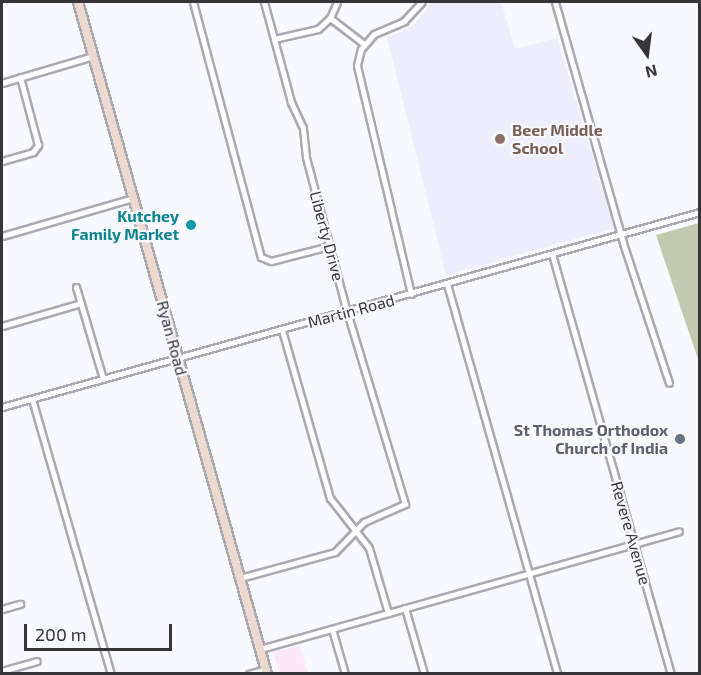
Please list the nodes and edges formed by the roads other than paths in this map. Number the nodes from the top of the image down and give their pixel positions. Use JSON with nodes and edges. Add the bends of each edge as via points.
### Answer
{"nodes":[{"id":1,"x":78,"y":2,"type":"edge"},
{"id":2,"x":193,"y":2,"type":"edge"},
{"id":3,"x":264,"y":2,"type":"edge"},
{"id":4,"x":337,"y":2,"type":"edge"},
{"id":5,"x":422,"y":2,"type":"edge"},
{"id":6,"x":555,"y":2,"type":"edge"},
{"id":7,"x":330,"y":18,"type":"junction"},
{"id":8,"x":274,"y":39,"type":"junction"},
{"id":9,"x":364,"y":44,"type":"junction"},
{"id":10,"x":93,"y":56,"type":"junction"},
{"id":11,"x":20,"y":77,"type":"junction"},
{"id":12,"x":2,"y":82,"type":"edge"},
{"id":13,"x":2,"y":161,"type":"edge"},
{"id":14,"x":133,"y":198,"type":"junction"},
{"id":15,"x":699,"y":212,"type":"edge"},
{"id":16,"x":622,"y":234,"type":"junction"},
{"id":17,"x":2,"y":236,"type":"edge"},
{"id":18,"x":330,"y":246,"type":"junction"},
{"id":19,"x":552,"y":254,"type":"junction"},
{"id":20,"x":447,"y":285,"type":"junction"},
{"id":21,"x":76,"y":287,"type":"dead end"},
{"id":22,"x":411,"y":294,"type":"junction"},
{"id":23,"x":81,"y":303,"type":"junction"},
{"id":24,"x":348,"y":312,"type":"junction"},
{"id":25,"x":2,"y":326,"type":"edge"},
{"id":26,"x":282,"y":330,"type":"junction"},
{"id":27,"x":177,"y":357,"type":"junction"},
{"id":28,"x":103,"y":379,"type":"junction"},
{"id":29,"x":669,"y":383,"type":"dead end"},
{"id":30,"x":32,"y":399,"type":"junction"},
{"id":31,"x":2,"y":407,"type":"edge"},
{"id":32,"x":358,"y":530,"type":"junction"},
{"id":33,"x":679,"y":531,"type":"dead end"},
{"id":34,"x":634,"y":543,"type":"junction"},
{"id":35,"x":529,"y":574,"type":"junction"},
{"id":36,"x":240,"y":578,"type":"junction"},
{"id":37,"x":20,"y":604,"type":"dead end"},
{"id":38,"x":405,"y":608,"type":"junction"},
{"id":39,"x":2,"y":609,"type":"edge"},
{"id":40,"x":388,"y":613,"type":"junction"},
{"id":41,"x":332,"y":629,"type":"junction"},
{"id":42,"x":260,"y":649,"type":"junction"},
{"id":43,"x":37,"y":661,"type":"dead end"},
{"id":44,"x":2,"y":671,"type":"edge"},
{"id":45,"x":266,"y":671,"type":"edge"},
{"id":46,"x":111,"y":674,"type":"edge"},
{"id":47,"x":249,"y":674,"type":"edge"},
{"id":48,"x":345,"y":674,"type":"edge"},
{"id":49,"x":424,"y":674,"type":"edge"},
{"id":50,"x":557,"y":674,"type":"edge"},
{"id":51,"x":671,"y":674,"type":"edge"}],
"edges":[{"from":1,"to":10,"type":"main road","name":"Ryan Road"},
{"from":2,"to":18,"type":"street","via":[[261,257],[271,261]]},
{"from":3,"to":8,"type":"street","name":"Liberty Drive"},
{"from":4,"to":7,"type":"street"},
{"from":5,"to":9,"type":"street","via":[[404,21],[374,34]]},
{"from":6,"to":16,"type":"street"},
{"from":7,"to":8,"type":"street","via":[[314,31]]},
{"from":7,"to":9,"type":"street"},
{"from":8,"to":18,"type":"street","name":"Liberty Drive","via":[[291,102],[303,128],[306,157]]},
{"from":9,"to":22,"type":"street","via":[[358,57],[358,74]]},
{"from":10,"to":11,"type":"street"},
{"from":10,"to":14,"type":"main road","name":"Ryan Road"},
{"from":11,"to":12,"type":"street"},
{"from":11,"to":13,"type":"street","via":[[37,150]]},
{"from":14,"to":17,"type":"street"},
{"from":14,"to":27,"type":"main road","name":"Ryan Road"},
{"from":15,"to":16,"type":"street","name":"Martin Road"},
{"from":16,"to":19,"type":"street","name":"Martin Road"},
{"from":16,"to":29,"type":"street"},
{"from":18,"to":24,"type":"street","name":"Liberty Drive"},
{"from":19,"to":20,"type":"street","name":"Martin Road"},
{"from":19,"to":34,"type":"street","name":"Revere Avenue"},
{"from":20,"to":22,"type":"street","name":"Martin Road"},
{"from":20,"to":35,"type":"street"},
{"from":21,"to":23,"type":"street"},
{"from":22,"to":24,"type":"street","name":"Martin Road"},
{"from":23,"to":25,"type":"street"},
{"from":23,"to":28,"type":"street"},
{"from":24,"to":26,"type":"street","name":"Martin Road"},
{"from":24,"to":32,"type":"street","name":"Liberty Drive","via":[[405,504],[373,516]]},
{"from":26,"to":27,"type":"street","name":"Martin Road"},
{"from":26,"to":32,"type":"street","via":[[327,490],[335,506]]},
{"from":27,"to":28,"type":"street","name":"Martin Road"},
{"from":27,"to":36,"type":"main road","name":"Ryan Road"},
{"from":28,"to":30,"type":"street","name":"Martin Road"},
{"from":30,"to":31,"type":"street","name":"Martin Road"},
{"from":30,"to":46,"type":"street"},
{"from":32,"to":36,"type":"street","via":[[335,552]]},
{"from":32,"to":40,"type":"street","via":[[369,548]]},
{"from":33,"to":34,"type":"street"},
{"from":34,"to":35,"type":"street"},
{"from":34,"to":51,"type":"street","name":"Revere Avenue"},
{"from":35,"to":38,"type":"street"},
{"from":35,"to":50,"type":"street"},
{"from":36,"to":42,"type":"main road","name":"Ryan Road"},
{"from":37,"to":39,"type":"street"},
{"from":38,"to":40,"type":"street"},
{"from":38,"to":49,"type":"street"},
{"from":40,"to":41,"type":"street"},
{"from":41,"to":42,"type":"street"},
{"from":41,"to":48,"type":"street"},
{"from":42,"to":45,"type":"main road","name":"Ryan Road"},
{"from":43,"to":44,"type":"street"},
{"from":45,"to":47,"type":"street"}]}
